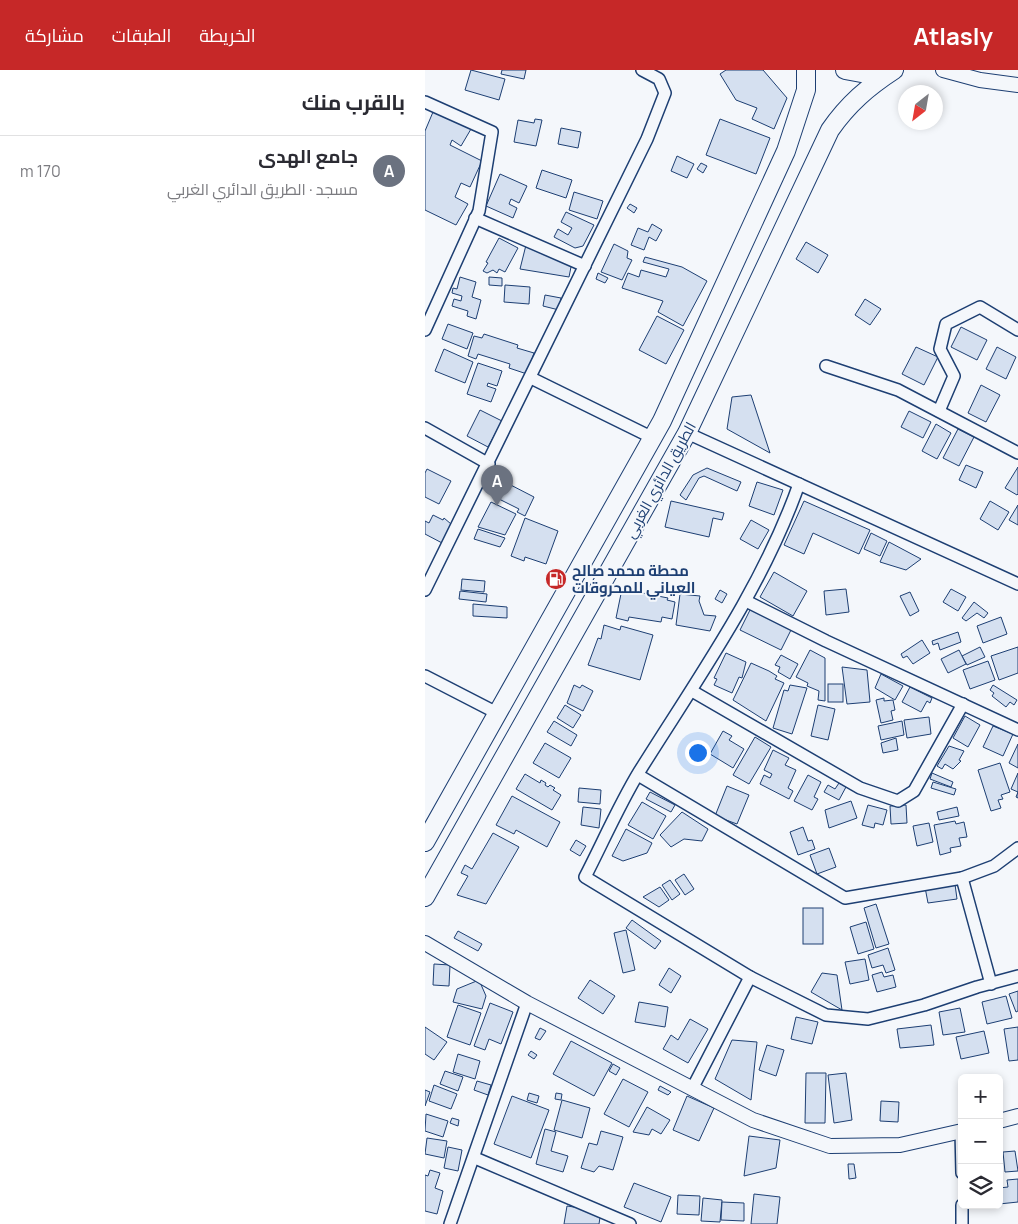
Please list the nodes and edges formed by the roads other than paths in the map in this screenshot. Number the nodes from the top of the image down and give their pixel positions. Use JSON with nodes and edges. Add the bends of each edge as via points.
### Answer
{"nodes":[{"id":1,"x":642,"y":70,"type":"edge"},
{"id":2,"x":806,"y":70,"type":"edge"},
{"id":3,"x":845,"y":70,"type":"edge"},
{"id":4,"x":894,"y":70,"type":"edge"},
{"id":5,"x":943,"y":70,"type":"edge"},
{"id":6,"x":1018,"y":85,"type":"edge"},
{"id":7,"x":425,"y":102,"type":"edge"},
{"id":8,"x":475,"y":218,"type":"junction"},
{"id":9,"x":585,"y":266,"type":"junction"},
{"id":10,"x":425,"y":330,"type":"edge"},
{"id":11,"x":1018,"y":330,"type":"edge"},
{"id":12,"x":826,"y":366,"type":"dead end"},
{"id":13,"x":531,"y":378,"type":"junction"},
{"id":14,"x":939,"y":411,"type":"junction"},
{"id":15,"x":425,"y":428,"type":"edge"},
{"id":16,"x":687,"y":433,"type":"junction"},
{"id":17,"x":653,"y":438,"type":"junction"},
{"id":18,"x":1018,"y":452,"type":"edge"},
{"id":19,"x":489,"y":464,"type":"junction"},
{"id":20,"x":799,"y":484,"type":"junction"},
{"id":21,"x":429,"y":571,"type":"edge"},
{"id":22,"x":573,"y":578,"type":"junction"},
{"id":23,"x":1018,"y":584,"type":"edge"},
{"id":24,"x":425,"y":590,"type":"edge"},
{"id":25,"x":598,"y":592,"type":"junction"},
{"id":26,"x":747,"y":601,"type":"junction"},
{"id":27,"x":425,"y":676,"type":"edge"},
{"id":28,"x":692,"y":691,"type":"junction"},
{"id":29,"x":963,"y":704,"type":"junction"},
{"id":30,"x":497,"y":713,"type":"junction"},
{"id":31,"x":1018,"y":730,"type":"edge"},
{"id":32,"x":638,"y":775,"type":"junction"},
{"id":33,"x":425,"y":842,"type":"edge"},
{"id":34,"x":1018,"y":848,"type":"edge"},
{"id":35,"x":962,"y":878,"type":"junction"},
{"id":36,"x":425,"y":897,"type":"edge"},
{"id":37,"x":425,"y":943,"type":"edge"},
{"id":38,"x":1018,"y":976,"type":"edge"},
{"id":39,"x":750,"y":977,"type":"junction"},
{"id":40,"x":991,"y":984,"type":"junction"},
{"id":41,"x":527,"y":1003,"type":"junction"},
{"id":42,"x":692,"y":1089,"type":"junction"},
{"id":43,"x":1018,"y":1116,"type":"edge"},
{"id":44,"x":1003,"y":1120,"type":"edge"},
{"id":45,"x":958,"y":1132,"type":"edge"},
{"id":46,"x":475,"y":1158,"type":"junction"},
{"id":47,"x":962,"y":1209,"type":"edge"},
{"id":48,"x":614,"y":1220,"type":"edge"},
{"id":49,"x":450,"y":1224,"type":"edge"},
{"id":50,"x":630,"y":1224,"type":"edge"},
{"id":51,"x":962,"y":1224,"type":"edge"}],
"edges":[{"from":1,"to":9,"type":"street","via":[[659,79],[665,93],[647,139]]},
{"from":2,"to":17,"type":"main road","name":"الطريق الدائري الغربي","via":[[806,90],[787,151]]},
{"from":3,"to":4,"type":"main road","via":[[872,75]]},
{"from":4,"to":16,"type":"main road","name":"الطريق الدائري الغربي","via":[[867,87],[845,108],[830,130]]},
{"from":5,"to":6,"type":"street","via":[[980,80]]},
{"from":7,"to":8,"type":"street","via":[[492,132],[479,211]]},
{"from":8,"to":9,"type":"street"},
{"from":8,"to":10,"type":"street"},
{"from":9,"to":13,"type":"street"},
{"from":11,"to":14,"type":"street","via":[[980,307],[946,324],[940,349],[954,376]]},
{"from":12,"to":14,"type":"street","via":[[897,390]]},
{"from":13,"to":17,"type":"street"},
{"from":13,"to":19,"type":"street"},
{"from":14,"to":18,"type":"street"},
{"from":15,"to":19,"type":"street"},
{"from":16,"to":20,"type":"street"},
{"from":16,"to":25,"type":"main road","name":"الطريق الدائري الغربي"},
{"from":17,"to":22,"type":"main road","name":"الطريق الدائري الغربي"},
{"from":19,"to":21,"type":"street"},
{"from":20,"to":23,"type":"street"},
{"from":20,"to":26,"type":"street","via":[[784,526]]},
{"from":21,"to":24,"type":"street"},
{"from":22,"to":25,"type":"main road"},
{"from":22,"to":30,"type":"main road","name":"الطريق الدائري الغربي"},
{"from":25,"to":36,"type":"main road","name":"الطريق الدائري الغربي"},
{"from":26,"to":28,"type":"street"},
{"from":26,"to":29,"type":"street"},
{"from":27,"to":30,"type":"street"},
{"from":28,"to":29,"type":"street","via":[[859,788],[898,800],[914,791]]},
{"from":28,"to":32,"type":"street"},
{"from":29,"to":31,"type":"street"},
{"from":30,"to":33,"type":"main road","name":"الطريق الدائري الغربي"},
{"from":32,"to":35,"type":"street","via":[[845,898]]},
{"from":32,"to":39,"type":"street","via":[[585,877]]},
{"from":34,"to":35,"type":"street","via":[[994,866]]},
{"from":35,"to":40,"type":"street"},
{"from":37,"to":41,"type":"street"},
{"from":38,"to":40,"type":"street"},
{"from":39,"to":40,"type":"street","via":[[826,1015],[868,1019]]},
{"from":39,"to":42,"type":"street"},
{"from":41,"to":42,"type":"street"},
{"from":41,"to":46,"type":"street"},
{"from":42,"to":45,"type":"street","via":[[753,1120],[830,1146],[900,1145]]},
{"from":43,"to":44,"type":"street"},
{"from":46,"to":48,"type":"street"},
{"from":46,"to":49,"type":"street"},
{"from":47,"to":51,"type":"street"},
{"from":48,"to":50,"type":"street"}]}
